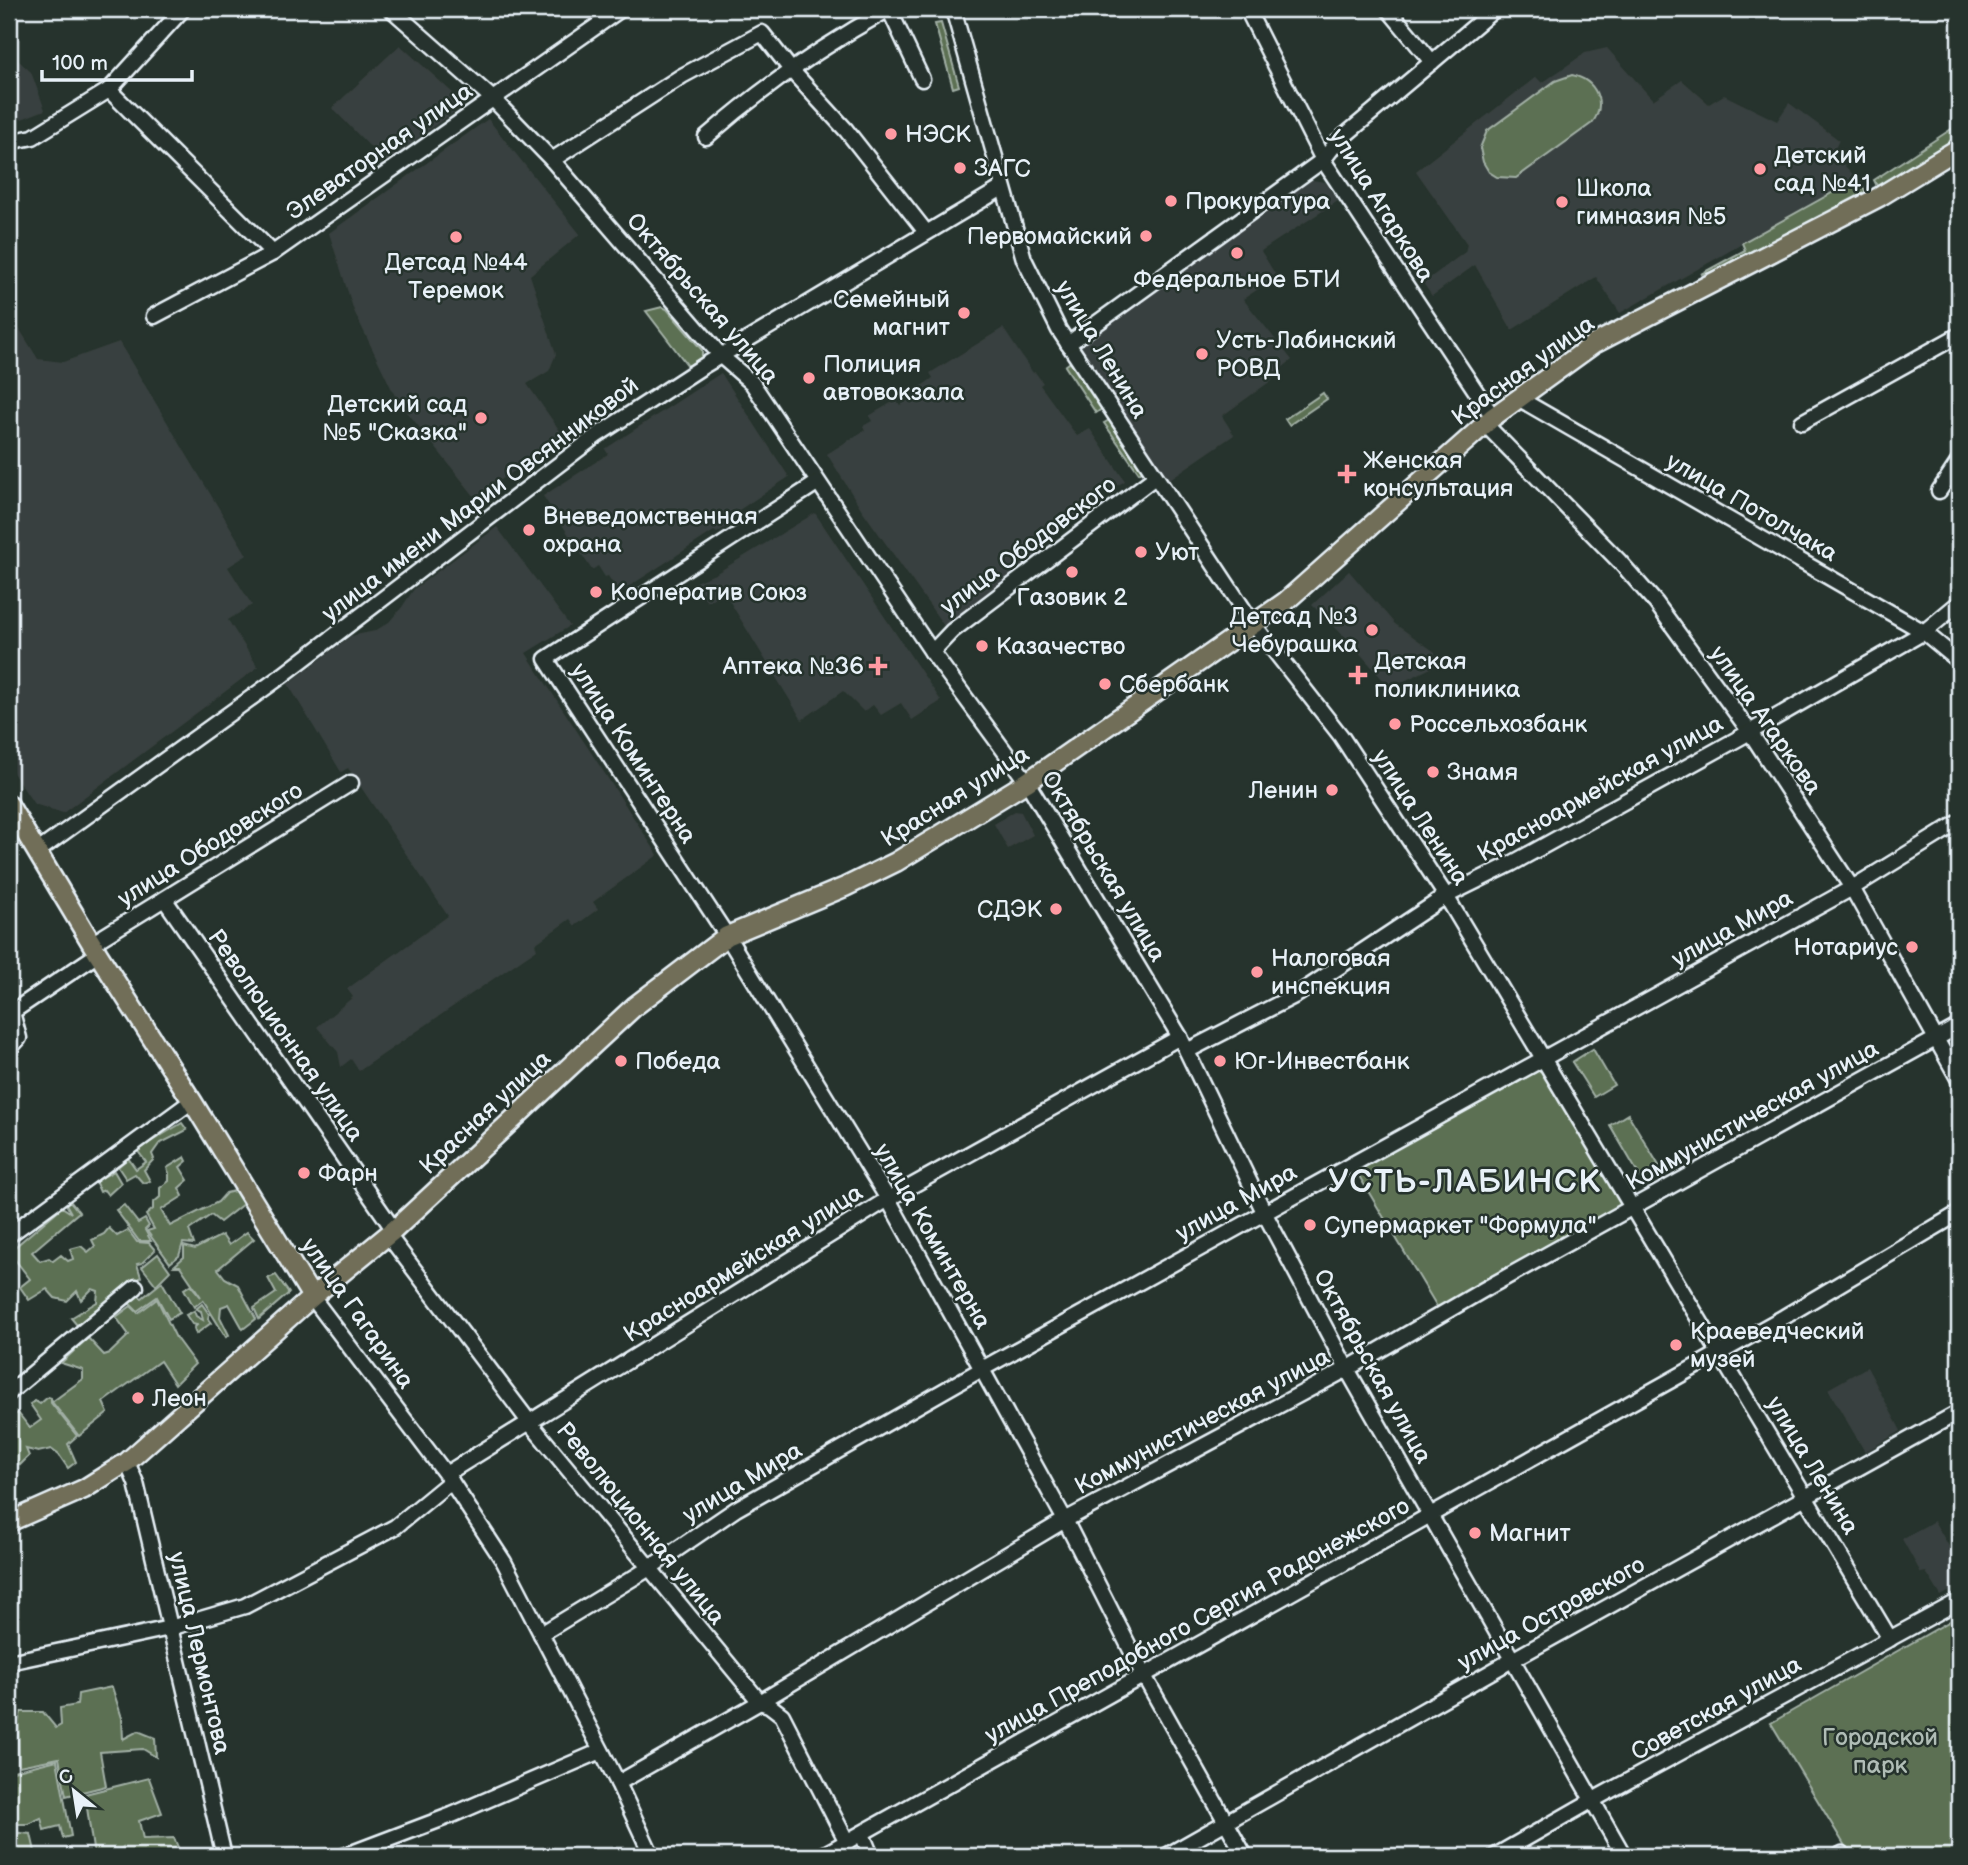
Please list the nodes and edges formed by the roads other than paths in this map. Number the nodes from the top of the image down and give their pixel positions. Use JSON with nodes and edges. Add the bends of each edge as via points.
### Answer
{"nodes":[{"id":1,"x":183,"y":9,"type":"edge"},
{"id":2,"x":391,"y":9,"type":"edge"},
{"id":3,"x":621,"y":9,"type":"edge"},
{"id":4,"x":889,"y":9,"type":"edge"},
{"id":5,"x":953,"y":9,"type":"edge"},
{"id":6,"x":1247,"y":9,"type":"edge"},
{"id":7,"x":1388,"y":9,"type":"edge"},
{"id":8,"x":1495,"y":9,"type":"edge"},
{"id":9,"x":1432,"y":62,"type":"junction"},
{"id":10,"x":792,"y":71,"type":"junction"},
{"id":11,"x":922,"y":79,"type":"dead end"},
{"id":12,"x":110,"y":90,"type":"junction"},
{"id":13,"x":493,"y":99,"type":"junction"},
{"id":14,"x":706,"y":137,"type":"dead end"},
{"id":15,"x":9,"y":142,"type":"edge"},
{"id":16,"x":1959,"y":148,"type":"edge"},
{"id":17,"x":552,"y":160,"type":"junction"},
{"id":18,"x":1323,"y":160,"type":"junction"},
{"id":19,"x":1002,"y":188,"type":"junction"},
{"id":20,"x":926,"y":232,"type":"junction"},
{"id":21,"x":273,"y":253,"type":"junction"},
{"id":22,"x":154,"y":316,"type":"dead end"},
{"id":23,"x":1959,"y":335,"type":"edge"},
{"id":24,"x":1068,"y":344,"type":"junction"},
{"id":25,"x":721,"y":356,"type":"junction"},
{"id":26,"x":1518,"y":398,"type":"junction"},
{"id":27,"x":1489,"y":420,"type":"junction"},
{"id":28,"x":1802,"y":422,"type":"dead end"},
{"id":29,"x":1959,"y":461,"type":"edge"},
{"id":30,"x":1155,"y":477,"type":"junction"},
{"id":31,"x":817,"y":483,"type":"junction"},
{"id":32,"x":1939,"y":491,"type":"dead end"},
{"id":33,"x":1959,"y":603,"type":"edge"},
{"id":34,"x":1254,"y":625,"type":"junction"},
{"id":35,"x":1924,"y":632,"type":"junction"},
{"id":36,"x":932,"y":652,"type":"junction"},
{"id":37,"x":1959,"y":661,"type":"edge"},
{"id":38,"x":1750,"y":732,"type":"junction"},
{"id":39,"x":1027,"y":782,"type":"junction"},
{"id":40,"x":351,"y":783,"type":"dead end"},
{"id":41,"x":9,"y":805,"type":"edge"},
{"id":42,"x":1959,"y":822,"type":"edge"},
{"id":43,"x":38,"y":851,"type":"junction"},
{"id":44,"x":1852,"y":888,"type":"junction"},
{"id":45,"x":1446,"y":896,"type":"junction"},
{"id":46,"x":165,"y":900,"type":"junction"},
{"id":47,"x":727,"y":936,"type":"junction"},
{"id":48,"x":96,"y":949,"type":"junction"},
{"id":49,"x":1959,"y":1026,"type":"edge"},
{"id":50,"x":1180,"y":1037,"type":"junction"},
{"id":51,"x":1937,"y":1038,"type":"junction"},
{"id":52,"x":9,"y":1049,"type":"edge"},
{"id":53,"x":1187,"y":1051,"type":"junction"},
{"id":54,"x":1544,"y":1057,"type":"junction"},
{"id":55,"x":1959,"y":1080,"type":"edge"},
{"id":56,"x":192,"y":1101,"type":"junction"},
{"id":57,"x":888,"y":1199,"type":"junction"},
{"id":58,"x":1632,"y":1208,"type":"junction"},
{"id":59,"x":1264,"y":1212,"type":"junction"},
{"id":60,"x":1959,"y":1213,"type":"edge"},
{"id":61,"x":391,"y":1233,"type":"junction"},
{"id":62,"x":9,"y":1235,"type":"edge"},
{"id":63,"x":136,"y":1287,"type":"dead end"},
{"id":64,"x":312,"y":1297,"type":"junction"},
{"id":65,"x":1720,"y":1353,"type":"junction"},
{"id":66,"x":982,"y":1368,"type":"junction"},
{"id":67,"x":1346,"y":1369,"type":"junction"},
{"id":68,"x":9,"y":1393,"type":"edge"},
{"id":69,"x":1959,"y":1412,"type":"edge"},
{"id":70,"x":530,"y":1423,"type":"junction"},
{"id":71,"x":127,"y":1462,"type":"junction"},
{"id":72,"x":448,"y":1478,"type":"junction"},
{"id":73,"x":1805,"y":1497,"type":"junction"},
{"id":74,"x":1430,"y":1516,"type":"junction"},
{"id":75,"x":1065,"y":1520,"type":"junction"},
{"id":76,"x":9,"y":1522,"type":"edge"},
{"id":77,"x":648,"y":1569,"type":"junction"},
{"id":78,"x":1959,"y":1601,"type":"edge"},
{"id":79,"x":170,"y":1628,"type":"junction"},
{"id":80,"x":541,"y":1634,"type":"junction"},
{"id":81,"x":1890,"y":1639,"type":"junction"},
{"id":82,"x":1512,"y":1660,"type":"junction"},
{"id":83,"x":9,"y":1662,"type":"edge"},
{"id":84,"x":1143,"y":1674,"type":"junction"},
{"id":85,"x":760,"y":1702,"type":"junction"},
{"id":86,"x":601,"y":1751,"type":"junction"},
{"id":87,"x":618,"y":1783,"type":"junction"},
{"id":88,"x":1593,"y":1800,"type":"junction"},
{"id":89,"x":1226,"y":1824,"type":"junction"},
{"id":90,"x":862,"y":1835,"type":"junction"},
{"id":91,"x":847,"y":1842,"type":"junction"},
{"id":92,"x":224,"y":1856,"type":"edge"},
{"id":93,"x":344,"y":1856,"type":"edge"},
{"id":94,"x":652,"y":1856,"type":"edge"},
{"id":95,"x":821,"y":1856,"type":"edge"},
{"id":96,"x":871,"y":1856,"type":"edge"},
{"id":97,"x":1166,"y":1856,"type":"edge"},
{"id":98,"x":1245,"y":1856,"type":"edge"},
{"id":99,"x":1495,"y":1856,"type":"edge"},
{"id":100,"x":1624,"y":1856,"type":"edge"}],
"edges":[{"from":1,"to":12,"type":"street"},
{"from":2,"to":13,"type":"street","name":"Октябрьская улица"},
{"from":3,"to":13,"type":"street","name":"Элеваторная улица"},
{"from":4,"to":10,"type":"street"},
{"from":4,"to":11,"type":"street"},
{"from":5,"to":19,"type":"street","name":"улица Ленина"},
{"from":6,"to":18,"type":"street","name":"улица Агаркова"},
{"from":7,"to":9,"type":"street"},
{"from":8,"to":9,"type":"street"},
{"from":9,"to":18,"type":"street","via":[[1337,142]]},
{"from":10,"to":14,"type":"street"},
{"from":10,"to":17,"type":"street","via":[[762,33],[682,76]]},
{"from":10,"to":20,"type":"street","via":[[846,130]]},
{"from":12,"to":15,"type":"street","via":[[33,137]]},
{"from":12,"to":21,"type":"street"},
{"from":13,"to":17,"type":"street","name":"Октябрьская улица"},
{"from":13,"to":21,"type":"street","name":"Элеваторная улица"},
{"from":16,"to":26,"type":"main road","name":"Красная улица","via":[[1879,197],[1594,344]]},
{"from":17,"to":25,"type":"street","name":"Октябрьская улица"},
{"from":18,"to":24,"type":"street"},
{"from":18,"to":27,"type":"street","name":"улица Агаркова"},
{"from":19,"to":20,"type":"street","name":"улица имени Марии Овсянниковой"},
{"from":19,"to":24,"type":"street","name":"улица Ленина","via":[[1024,259]]},
{"from":20,"to":25,"type":"street","name":"улица имени Марии Овсянниковой"},
{"from":21,"to":22,"type":"street","name":"Элеваторная улица"},
{"from":23,"to":28,"type":"street"},
{"from":24,"to":30,"type":"street","name":"улица Ленина"},
{"from":25,"to":31,"type":"street","name":"Октябрьская улица","via":[[752,383]]},
{"from":25,"to":43,"type":"street","name":"улица имени Марии Овсянниковой","via":[[596,436],[283,675]]},
{"from":26,"to":27,"type":"main road","name":"Красная улица"},
{"from":26,"to":35,"type":"street","name":"улица Потолчака"},
{"from":27,"to":34,"type":"main road","name":"Красная улица"},
{"from":27,"to":38,"type":"street","name":"улица Агаркова","via":[[1656,603]]},
{"from":29,"to":32,"type":"street"},
{"from":30,"to":34,"type":"street","name":"улица Ленина"},
{"from":30,"to":36,"type":"street","name":"улица Ободовского","via":[[952,631]]},
{"from":31,"to":36,"type":"street","name":"Октябрьская улица"},
{"from":31,"to":47,"type":"street","name":"улица Коминтерна","via":[[546,659]]},
{"from":33,"to":35,"type":"street","name":"Красноармейская улица"},
{"from":34,"to":39,"type":"main road","name":"Красная улица"},
{"from":34,"to":45,"type":"street","name":"улица Ленина","via":[[1341,736]]},
{"from":35,"to":37,"type":"street","name":"улица Потолчака"},
{"from":35,"to":38,"type":"street","name":"Красноармейская улица"},
{"from":36,"to":39,"type":"street","name":"Октябрьская улица"},
{"from":38,"to":44,"type":"street","name":"улица Агаркова"},
{"from":38,"to":45,"type":"street","name":"Красноармейская улица"},
{"from":39,"to":47,"type":"main road","name":"Красная улица","via":[[896,863]]},
{"from":39,"to":50,"type":"street","name":"Октябрьская улица"},
{"from":40,"to":46,"type":"street","name":"улица Ободовского"},
{"from":41,"to":43,"type":"main road","name":"улица Гагарина"},
{"from":42,"to":44,"type":"street","name":"улица Мира"},
{"from":43,"to":48,"type":"main road","name":"улица Гагарина"},
{"from":44,"to":51,"type":"street","name":"улица Агаркова"},
{"from":44,"to":54,"type":"street","name":"улица Мира"},
{"from":45,"to":53,"type":"street","name":"Красноармейская улица","via":[[1298,994]]},
{"from":45,"to":54,"type":"street","name":"улица Ленина"},
{"from":46,"to":48,"type":"street","name":"улица Ободовского"},
{"from":46,"to":61,"type":"street","name":"Революционная улица"},
{"from":47,"to":57,"type":"street","name":"улица Коминтерна"},
{"from":47,"to":61,"type":"main road","name":"Красная улица","via":[[635,1006]]},
{"from":48,"to":52,"type":"street","name":"улица Ободовского","via":[[12,1012],[19,1038]]},
{"from":48,"to":56,"type":"main road","name":"улица Гагарина"},
{"from":49,"to":51,"type":"street","name":"Коммунистическая улица"},
{"from":50,"to":53,"type":"street","name":"Октябрьская улица"},
{"from":50,"to":57,"type":"street","name":"Красноармейская улица"},
{"from":51,"to":55,"type":"street","name":"улица Агаркова"},
{"from":51,"to":58,"type":"street","name":"Коммунистическая улица"},
{"from":53,"to":59,"type":"street","name":"Октябрьская улица"},
{"from":54,"to":58,"type":"street","name":"улица Ленина"},
{"from":54,"to":59,"type":"street","name":"улица Мира"},
{"from":56,"to":62,"type":"street"},
{"from":56,"to":64,"type":"main road","name":"улица Гагарина"},
{"from":57,"to":66,"type":"street","name":"улица Коминтерна"},
{"from":57,"to":70,"type":"street","name":"Красноармейская улица"},
{"from":58,"to":65,"type":"street","name":"улица Ленина"},
{"from":58,"to":67,"type":"street","name":"Коммунистическая улица"},
{"from":59,"to":66,"type":"street","name":"улица Мира"},
{"from":59,"to":67,"type":"street","name":"Октябрьская улица"},
{"from":60,"to":65,"type":"street","name":"улица Преподобного Сергия Радонежского"},
{"from":61,"to":64,"type":"main road","name":"Красная улица"},
{"from":61,"to":70,"type":"street","name":"Революционная улица"},
{"from":63,"to":68,"type":"street"},
{"from":64,"to":71,"type":"main road","name":"Красная улица"},
{"from":64,"to":72,"type":"street","name":"улица Гагарина"},
{"from":65,"to":73,"type":"street","name":"улица Ленина"},
{"from":65,"to":74,"type":"street","name":"улица Преподобного Сергия Радонежского"},
{"from":66,"to":75,"type":"street","name":"улица Коминтерна"},
{"from":66,"to":77,"type":"street","name":"улица Мира","via":[[736,1509]]},
{"from":67,"to":74,"type":"street","name":"Октябрьская улица"},
{"from":67,"to":75,"type":"street","name":"Коммунистическая улица"},
{"from":69,"to":73,"type":"street","name":"улица Островского"},
{"from":70,"to":72,"type":"street","name":"Красноармейская улица"},
{"from":70,"to":77,"type":"street","name":"Революционная улица"},
{"from":71,"to":76,"type":"main road","name":"Красная улица","via":[[84,1489]]},
{"from":71,"to":79,"type":"street","name":"улица Лермонтова"},
{"from":72,"to":79,"type":"street","name":"Красноармейская улица","via":[[395,1528],[245,1606]]},
{"from":72,"to":80,"type":"street","name":"улица Гагарина","via":[[504,1562]]},
{"from":73,"to":81,"type":"street","name":"улица Ленина"},
{"from":73,"to":82,"type":"street","name":"улица Островского"},
{"from":74,"to":82,"type":"street","name":"Октябрьская улица"},
{"from":74,"to":84,"type":"street","name":"улица Преподобного Сергия Радонежского"},
{"from":75,"to":84,"type":"street","name":"улица Коминтерна"},
{"from":75,"to":85,"type":"street","name":"Коммунистическая улица"},
{"from":77,"to":80,"type":"street","name":"улица Мира"},
{"from":77,"to":85,"type":"street","name":"Революционная улица"},
{"from":78,"to":81,"type":"street","name":"Советская улица"},
{"from":79,"to":83,"type":"street","name":"Красноармейская улица"},
{"from":79,"to":92,"type":"street","name":"улица Лермонтова"},
{"from":80,"to":86,"type":"street","name":"улица Гагарина"},
{"from":81,"to":88,"type":"street","name":"Советская улица"},
{"from":82,"to":88,"type":"street","name":"Октябрьская улица"},
{"from":82,"to":89,"type":"street","name":"улица Островского"},
{"from":84,"to":89,"type":"street","name":"улица Коминтерна"},
{"from":84,"to":90,"type":"street","name":"улица Преподобного Сергия Радонежского"},
{"from":85,"to":87,"type":"street","name":"Коммунистическая улица"},
{"from":85,"to":91,"type":"street","name":"Революционная улица","via":[[782,1716]]},
{"from":86,"to":87,"type":"street","name":"улица Гагарина"},
{"from":86,"to":93,"type":"street"},
{"from":87,"to":94,"type":"street","name":"улица Гагарина"},
{"from":88,"to":99,"type":"street","name":"Советская улица"},
{"from":88,"to":100,"type":"street","name":"Октябрьская улица"},
{"from":89,"to":97,"type":"street","name":"улица Островского"},
{"from":89,"to":98,"type":"street","name":"улица Коминтерна"},
{"from":90,"to":91,"type":"street","name":"улица Преподобного Сергия Радонежского"},
{"from":90,"to":96,"type":"street"},
{"from":91,"to":95,"type":"street","name":"улица Преподобного Сергия Радонежского"}]}
